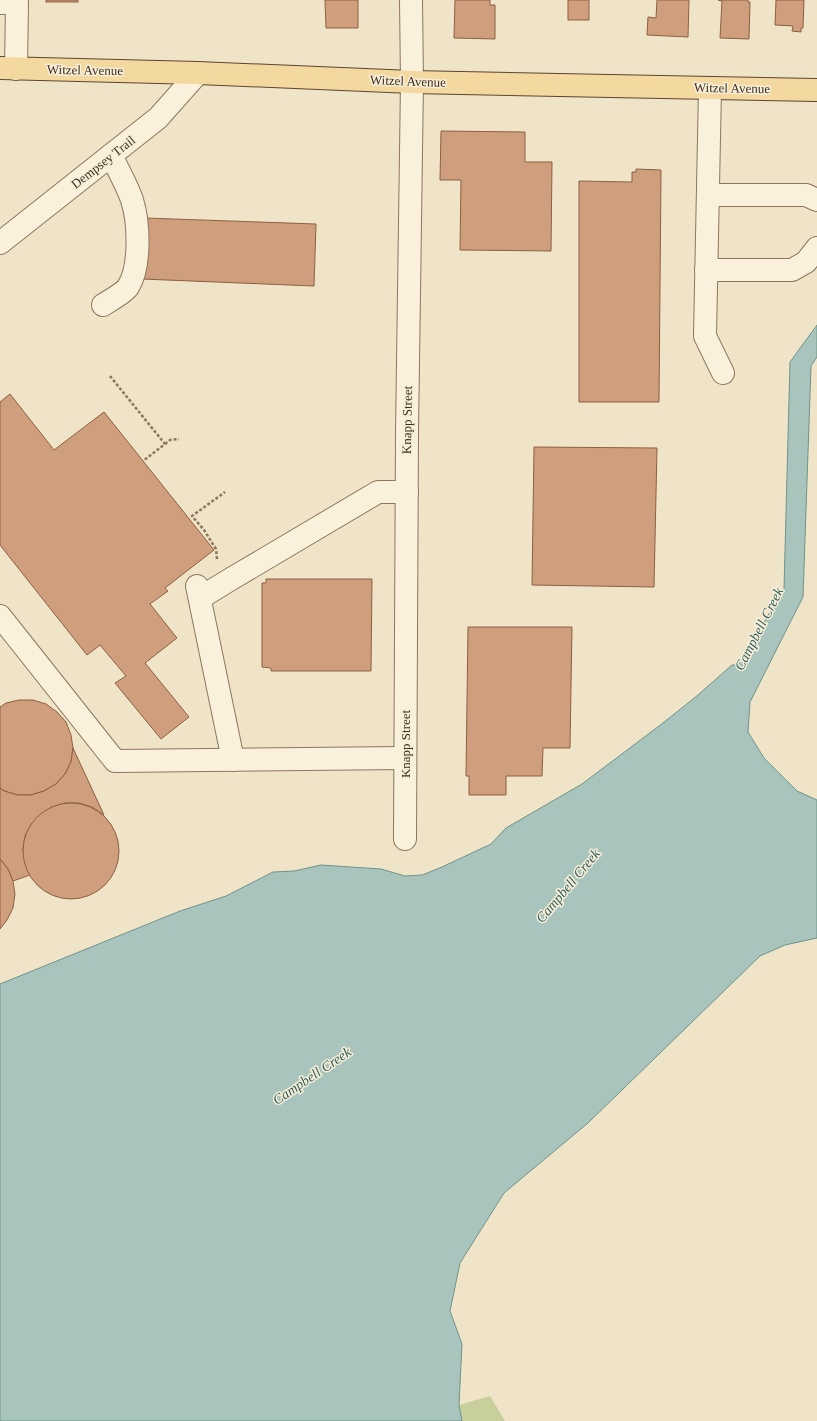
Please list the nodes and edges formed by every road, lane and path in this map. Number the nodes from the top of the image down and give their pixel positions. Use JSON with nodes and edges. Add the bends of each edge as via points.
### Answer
{"nodes":[{"id":1,"x":411,"y":0,"type":"edge"},
{"id":2,"x":0,"y":3,"type":"edge"},
{"id":3,"x":8,"y":68,"type":"edge"},
{"id":4,"x":198,"y":73,"type":"junction"},
{"id":5,"x":412,"y":82,"type":"junction"},
{"id":6,"x":710,"y":88,"type":"junction"},
{"id":7,"x":817,"y":90,"type":"edge"},
{"id":8,"x":111,"y":155,"type":"junction"},
{"id":9,"x":708,"y":195,"type":"junction"},
{"id":10,"x":817,"y":200,"type":"edge"},
{"id":11,"x":0,"y":244,"type":"edge"},
{"id":12,"x":817,"y":248,"type":"edge"},
{"id":13,"x":706,"y":270,"type":"junction"},
{"id":14,"x":103,"y":305,"type":"dead end"},
{"id":15,"x":723,"y":373,"type":"dead end"},
{"id":16,"x":110,"y":376,"type":"dead end"},
{"id":17,"x":180,"y":439,"type":"dead end"},
{"id":18,"x":165,"y":444,"type":"junction"},
{"id":19,"x":143,"y":461,"type":"dead end"},
{"id":20,"x":224,"y":492,"type":"dead end"},
{"id":21,"x":407,"y":492,"type":"junction"},
{"id":22,"x":199,"y":592,"type":"junction"},
{"id":23,"x":0,"y":616,"type":"edge"},
{"id":24,"x":405,"y":758,"type":"junction"},
{"id":25,"x":233,"y":760,"type":"junction"},
{"id":26,"x":405,"y":839,"type":"dead end"}],
"edges":[{"from":1,"to":5,"type":"street","name":"Knapp Street"},
{"from":2,"to":3,"type":"street","via":[[17,3]]},
{"from":3,"to":4,"type":"main road","name":"Witzel Avenue"},
{"from":4,"to":5,"type":"main road","name":"Witzel Avenue"},
{"from":4,"to":8,"type":"street","name":"Dempsey Trail","via":[[158,118]]},
{"from":5,"to":6,"type":"main road","name":"Witzel Avenue"},
{"from":5,"to":21,"type":"street","name":"Knapp Street"},
{"from":6,"to":7,"type":"main road","name":"Witzel Avenue"},
{"from":6,"to":9,"type":"street"},
{"from":8,"to":11,"type":"street","name":"Dempsey Trail"},
{"from":8,"to":14,"type":"street","via":[[132,200],[138,248],[135,269],[128,288]]},
{"from":9,"to":10,"type":"street","via":[[806,195]]},
{"from":9,"to":13,"type":"street"},
{"from":12,"to":13,"type":"street","via":[[806,262],[792,270]]},
{"from":13,"to":15,"type":"street","via":[[705,336]]},
{"from":16,"to":18,"type":"path"},
{"from":17,"to":18,"type":"path","via":[[170,440]]},
{"from":18,"to":19,"type":"path"},
{"from":20,"to":22,"type":"path","via":[[192,516],[216,549],[217,562]]},
{"from":21,"to":22,"type":"street","via":[[378,492],[230,579]]},
{"from":21,"to":24,"type":"street","name":"Knapp Street"},
{"from":22,"to":25,"type":"street"},
{"from":23,"to":25,"type":"street","via":[[115,761]]},
{"from":24,"to":25,"type":"street"},
{"from":24,"to":26,"type":"street","name":"Knapp Street"}]}
